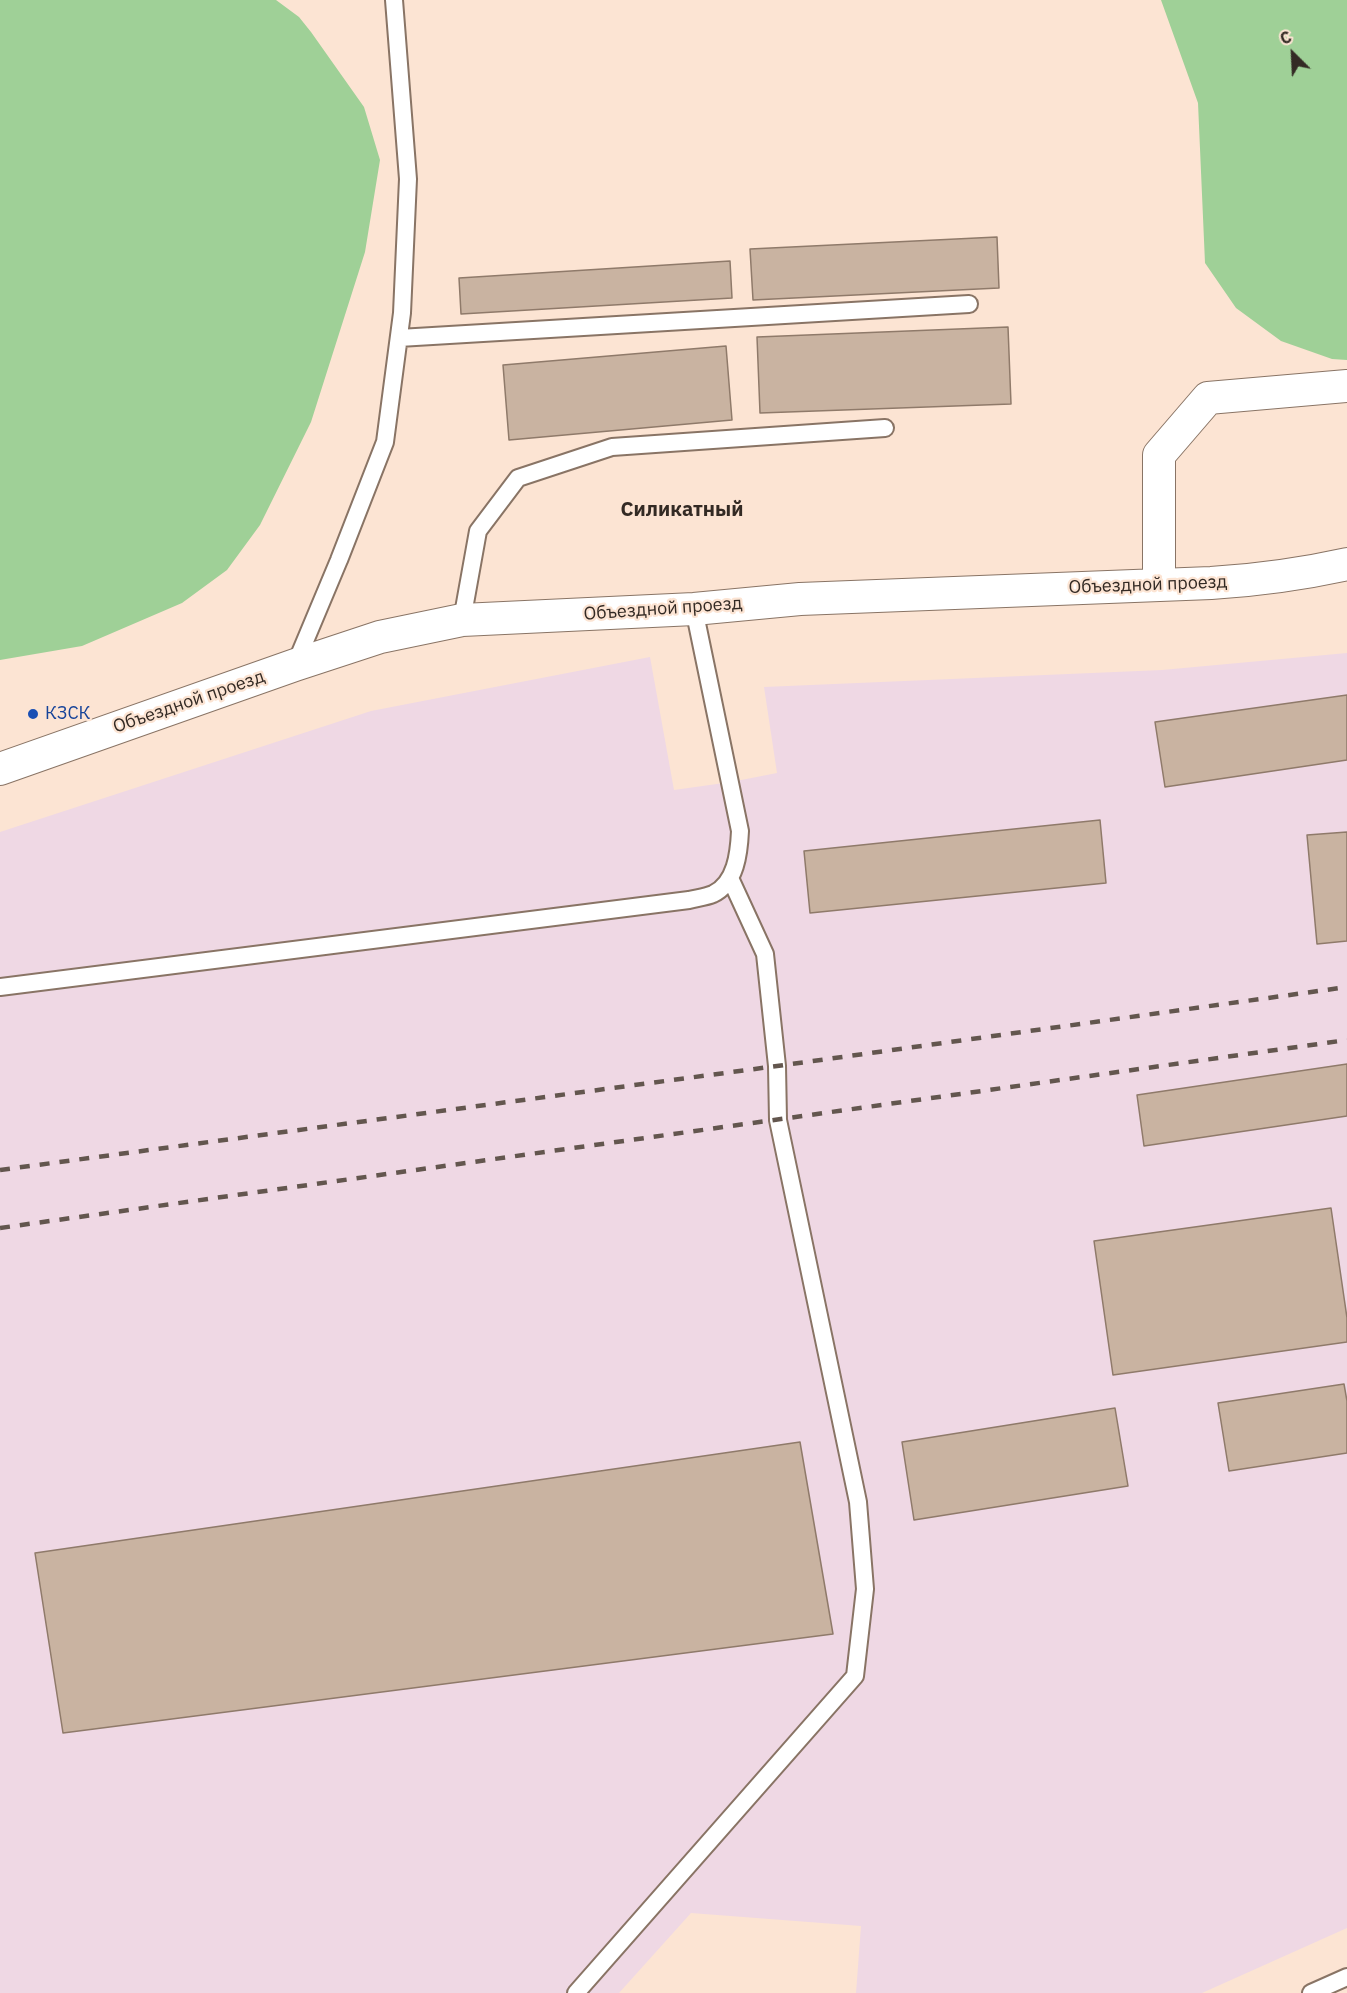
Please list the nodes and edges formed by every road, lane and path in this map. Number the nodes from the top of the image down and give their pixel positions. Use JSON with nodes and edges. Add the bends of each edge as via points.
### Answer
{"nodes":[{"id":1,"x":394,"y":0,"type":"edge"},
{"id":2,"x":969,"y":304,"type":"dead end"},
{"id":3,"x":399,"y":338,"type":"junction"},
{"id":4,"x":1347,"y":386,"type":"edge"},
{"id":5,"x":885,"y":428,"type":"dead end"},
{"id":6,"x":1347,"y":564,"type":"edge"},
{"id":7,"x":1159,"y":585,"type":"junction"},
{"id":8,"x":694,"y":609,"type":"junction"},
{"id":9,"x":462,"y":620,"type":"junction"},
{"id":10,"x":295,"y":665,"type":"junction"},
{"id":11,"x":0,"y":769,"type":"edge"},
{"id":12,"x":730,"y":878,"type":"junction"},
{"id":13,"x":0,"y":987,"type":"edge"},
{"id":14,"x":1347,"y":1977,"type":"edge"},
{"id":15,"x":576,"y":1993,"type":"edge"},
{"id":16,"x":1311,"y":1993,"type":"edge"}],
"edges":[{"from":1,"to":3,"type":"lane","via":[[408,179]]},
{"from":2,"to":3,"type":"lane"},
{"from":3,"to":10,"type":"lane","via":[[385,442]]},
{"from":4,"to":7,"type":"street","via":[[1208,398],[1159,455]]},
{"from":5,"to":9,"type":"lane","via":[[612,447],[518,477],[478,531]]},
{"from":6,"to":7,"type":"street","name":"Объездной проезд","via":[[1265,579]]},
{"from":7,"to":8,"type":"street","name":"Объездной проезд","via":[[800,599]]},
{"from":8,"to":9,"type":"street","name":"Объездной проезд"},
{"from":8,"to":12,"type":"lane","via":[[740,831],[739,856]]},
{"from":9,"to":10,"type":"street","name":"Объездной проезд","via":[[380,637]]},
{"from":10,"to":11,"type":"street","name":"Объездной проезд"},
{"from":12,"to":13,"type":"lane","via":[[714,894],[689,900]]},
{"from":12,"to":15,"type":"lane","via":[[765,954],[777,1066],[778,1120],[858,1502],[865,1589],[855,1676]]},
{"from":14,"to":16,"type":"lane"}]}
